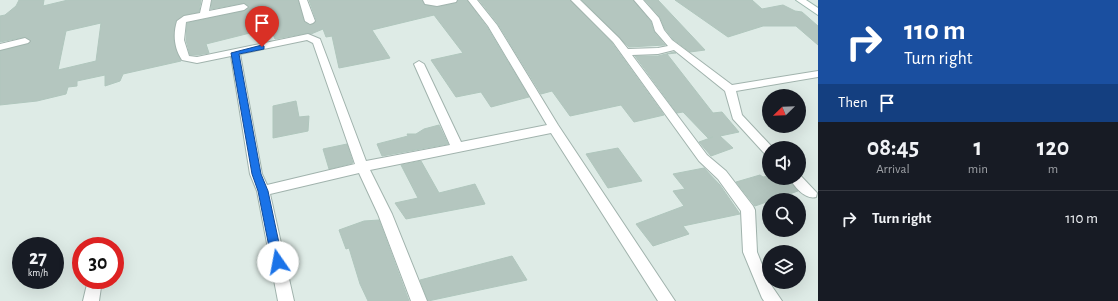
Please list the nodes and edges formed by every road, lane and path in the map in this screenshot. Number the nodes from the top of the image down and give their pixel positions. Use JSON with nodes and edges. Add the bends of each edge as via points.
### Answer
{"nodes":[{"id":1,"x":207,"y":0,"type":"edge"},
{"id":2,"x":303,"y":0,"type":"edge"},
{"id":3,"x":427,"y":0,"type":"edge"},
{"id":4,"x":453,"y":0,"type":"edge"},
{"id":5,"x":472,"y":0,"type":"edge"},
{"id":6,"x":575,"y":0,"type":"edge"},
{"id":7,"x":638,"y":0,"type":"edge"},
{"id":8,"x":800,"y":0,"type":"edge"},
{"id":9,"x":244,"y":7,"type":"dead end"},
{"id":10,"x":818,"y":12,"type":"edge"},
{"id":11,"x":204,"y":14,"type":"junction"},
{"id":12,"x":310,"y":21,"type":"dead end"},
{"id":13,"x":25,"y":41,"type":"dead end"},
{"id":14,"x":0,"y":47,"type":"edge"},
{"id":15,"x":675,"y":47,"type":"junction"},
{"id":16,"x":626,"y":52,"type":"junction"},
{"id":17,"x":235,"y":53,"type":"junction"},
{"id":18,"x":419,"y":64,"type":"dead end"},
{"id":19,"x":818,"y":74,"type":"edge"},
{"id":20,"x":730,"y":89,"type":"junction"},
{"id":21,"x":554,"y":128,"type":"junction"},
{"id":22,"x":762,"y":143,"type":"edge"},
{"id":23,"x":458,"y":148,"type":"junction"},
{"id":24,"x":362,"y":167,"type":"junction"},
{"id":25,"x":803,"y":185,"type":"edge"},
{"id":26,"x":263,"y":191,"type":"junction"},
{"id":27,"x":811,"y":193,"type":"dead end"},
{"id":28,"x":93,"y":289,"type":"edge"},
{"id":29,"x":91,"y":301,"type":"edge"},
{"id":30,"x":286,"y":301,"type":"edge"},
{"id":31,"x":419,"y":301,"type":"edge"},
{"id":32,"x":667,"y":301,"type":"edge"},
{"id":33,"x":774,"y":301,"type":"edge"}],
"edges":[{"from":1,"to":11,"type":"street"},
{"from":2,"to":12,"type":"street"},
{"from":3,"to":4,"type":"street","via":[[438,3]]},
{"from":5,"to":21,"type":"street","via":[[492,25]]},
{"from":6,"to":16,"type":"street"},
{"from":7,"to":15,"type":"street"},
{"from":8,"to":10,"type":"street"},
{"from":9,"to":11,"type":"street"},
{"from":11,"to":17,"type":"street","via":[[182,21],[182,53],[185,58],[206,59]]},
{"from":13,"to":14,"type":"street"},
{"from":15,"to":16,"type":"street"},
{"from":15,"to":20,"type":"street"},
{"from":16,"to":33,"type":"street","via":[[702,158],[722,175],[748,210],[750,252],[767,293]]},
{"from":17,"to":24,"type":"street","via":[[313,38],[317,42]]},
{"from":17,"to":26,"type":"street","via":[[256,174]]},
{"from":18,"to":23,"type":"street"},
{"from":19,"to":20,"type":"street"},
{"from":20,"to":22,"type":"street","via":[[737,116]]},
{"from":21,"to":23,"type":"street"},
{"from":21,"to":32,"type":"street"},
{"from":23,"to":24,"type":"street"},
{"from":24,"to":26,"type":"street"},
{"from":24,"to":31,"type":"street","via":[[385,214]]},
{"from":25,"to":27,"type":"street"},
{"from":26,"to":30,"type":"street"},
{"from":28,"to":29,"type":"street"}]}
